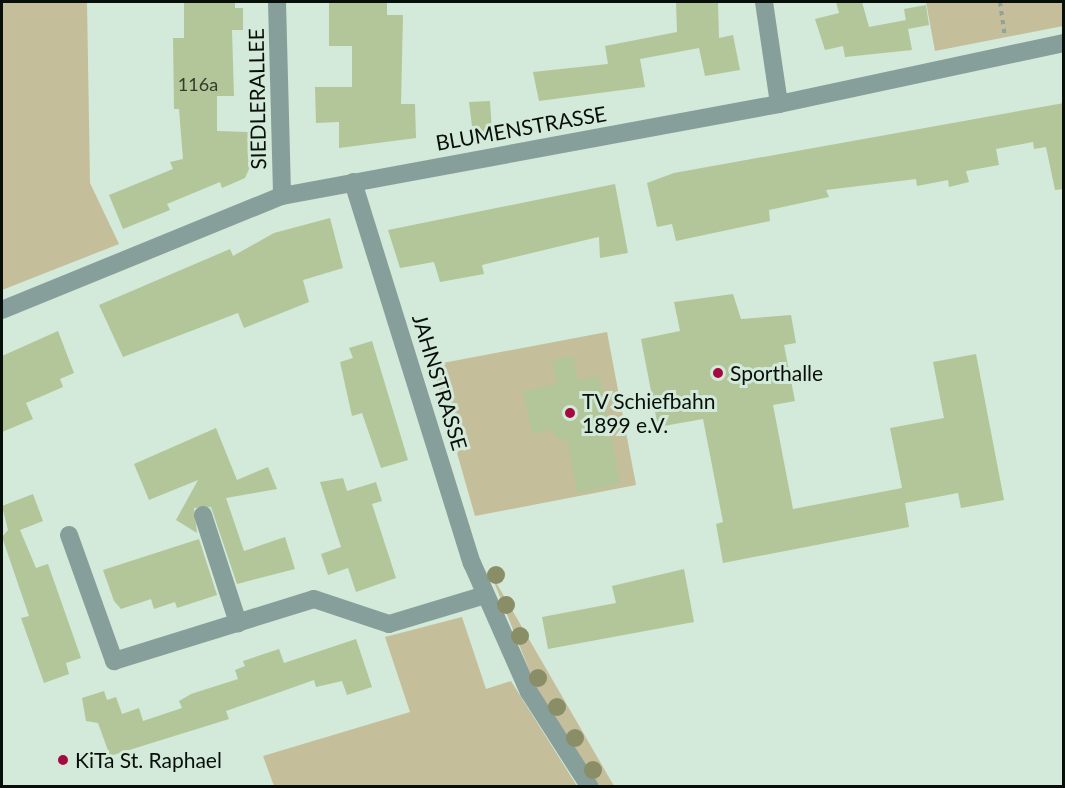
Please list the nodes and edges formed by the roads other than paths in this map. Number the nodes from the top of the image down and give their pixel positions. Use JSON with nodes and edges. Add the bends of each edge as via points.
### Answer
{"nodes":[{"id":1,"x":277,"y":2,"type":"edge"},
{"id":2,"x":764,"y":2,"type":"edge"},
{"id":3,"x":1064,"y":43,"type":"edge"},
{"id":4,"x":779,"y":104,"type":"junction"},
{"id":5,"x":353,"y":182,"type":"junction"},
{"id":6,"x":282,"y":196,"type":"junction"},
{"id":7,"x":2,"y":310,"type":"edge"},
{"id":8,"x":203,"y":515,"type":"dead end"},
{"id":9,"x":69,"y":535,"type":"dead end"},
{"id":10,"x":485,"y":595,"type":"junction"},
{"id":11,"x":238,"y":623,"type":"junction"},
{"id":12,"x":589,"y":786,"type":"edge"}],
"edges":[{"from":1,"to":6,"type":"street","name":"SIEDLERALLEE"},
{"from":2,"to":4,"type":"street"},
{"from":3,"to":4,"type":"street","name":"BLUMENSTRASSE"},
{"from":4,"to":5,"type":"street","name":"BLUMENSTRASSE"},
{"from":5,"to":6,"type":"street","name":"BLUMENSTRASSE"},
{"from":5,"to":10,"type":"street","name":"JAHNSTRASSE"},
{"from":6,"to":7,"type":"street","name":"BLUMENSTRASSE"},
{"from":8,"to":11,"type":"street"},
{"from":9,"to":11,"type":"street","via":[[114,661]]},
{"from":10,"to":11,"type":"street","via":[[389,624],[314,599]]},
{"from":10,"to":12,"type":"street","name":"JAHNSTRASSE","via":[[529,692]]}]}
